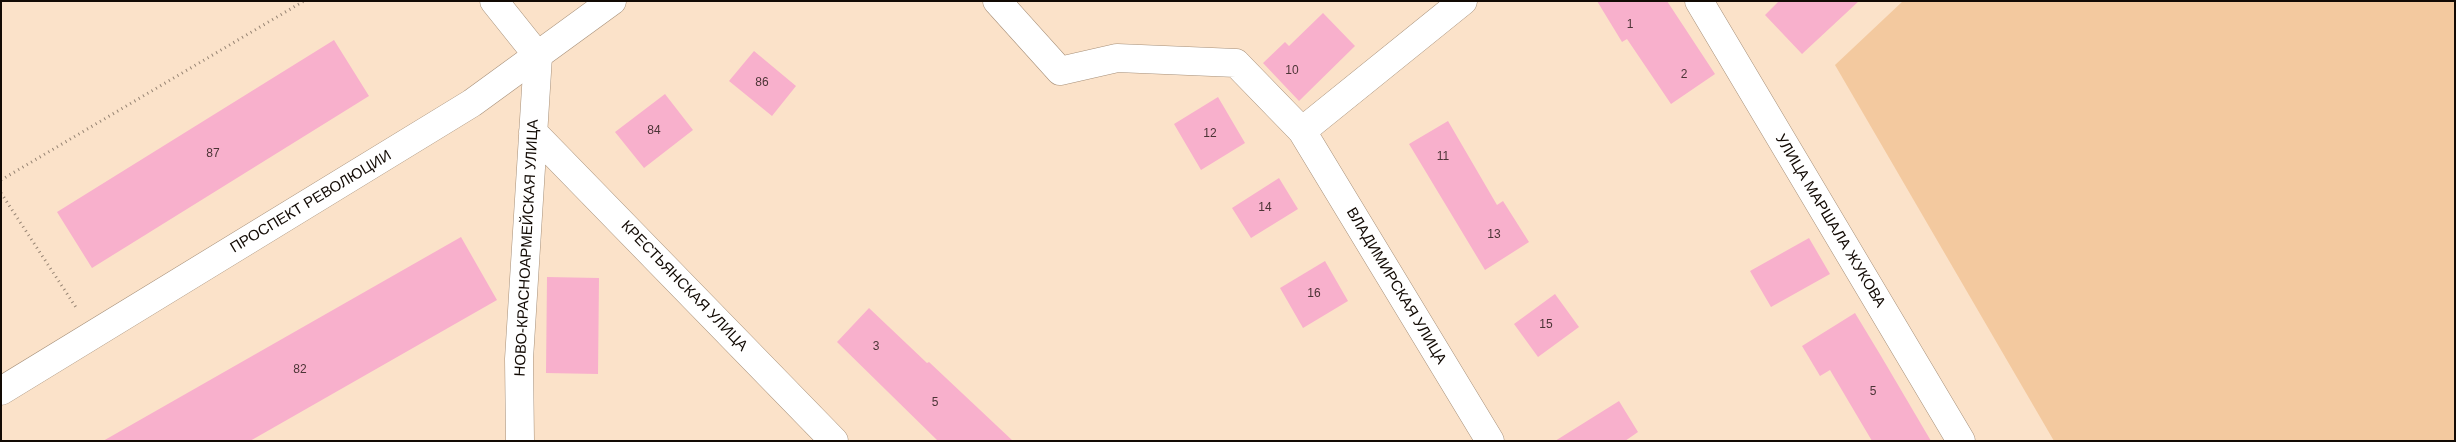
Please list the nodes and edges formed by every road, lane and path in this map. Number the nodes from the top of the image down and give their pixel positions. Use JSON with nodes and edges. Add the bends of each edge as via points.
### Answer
{"nodes":[{"id":1,"x":304,"y":1,"type":"edge"},
{"id":2,"x":494,"y":1,"type":"edge"},
{"id":3,"x":612,"y":1,"type":"edge"},
{"id":4,"x":997,"y":1,"type":"edge"},
{"id":5,"x":1463,"y":1,"type":"edge"},
{"id":6,"x":1699,"y":1,"type":"edge"},
{"id":7,"x":538,"y":56,"type":"junction"},
{"id":8,"x":1302,"y":131,"type":"junction"},
{"id":9,"x":533,"y":132,"type":"junction"},
{"id":10,"x":1,"y":180,"type":"edge"},
{"id":11,"x":1,"y":193,"type":"edge"},
{"id":12,"x":93,"y":335,"type":"junction"},
{"id":13,"x":1,"y":391,"type":"edge"},
{"id":14,"x":520,"y":441,"type":"edge"},
{"id":15,"x":834,"y":441,"type":"edge"},
{"id":16,"x":1490,"y":441,"type":"edge"},
{"id":17,"x":1961,"y":441,"type":"edge"}],
"edges":[{"from":1,"to":10,"type":"path"},
{"from":2,"to":7,"type":"street"},
{"from":3,"to":7,"type":"street","name":"ПРОСПЕКТ РЕВОЛЮЦИИ"},
{"from":4,"to":8,"type":"street","name":"ВЛАДИМИРСКАЯ УЛИЦА","via":[[1060,71],[1117,58],[1236,63]]},
{"from":5,"to":8,"type":"street"},
{"from":6,"to":17,"type":"street","name":"УЛИЦА МАРШАЛА ЖУКОВА"},
{"from":7,"to":9,"type":"street","name":"НОВО-КРАСНОАРМЕЙСКАЯ УЛИЦА"},
{"from":7,"to":12,"type":"street","name":"ПРОСПЕКТ РЕВОЛЮЦИИ","via":[[472,103]]},
{"from":8,"to":16,"type":"street","name":"ВЛАДИМИРСКАЯ УЛИЦА"},
{"from":9,"to":14,"type":"street","name":"НОВО-КРАСНОАРМЕЙСКАЯ УЛИЦА","via":[[519,359]]},
{"from":9,"to":15,"type":"street","name":"КРЕСТЬЯНСКАЯ УЛИЦА"},
{"from":11,"to":12,"type":"path"},
{"from":12,"to":13,"type":"street","name":"ПРОСПЕКТ РЕВОЛЮЦИИ"}]}
